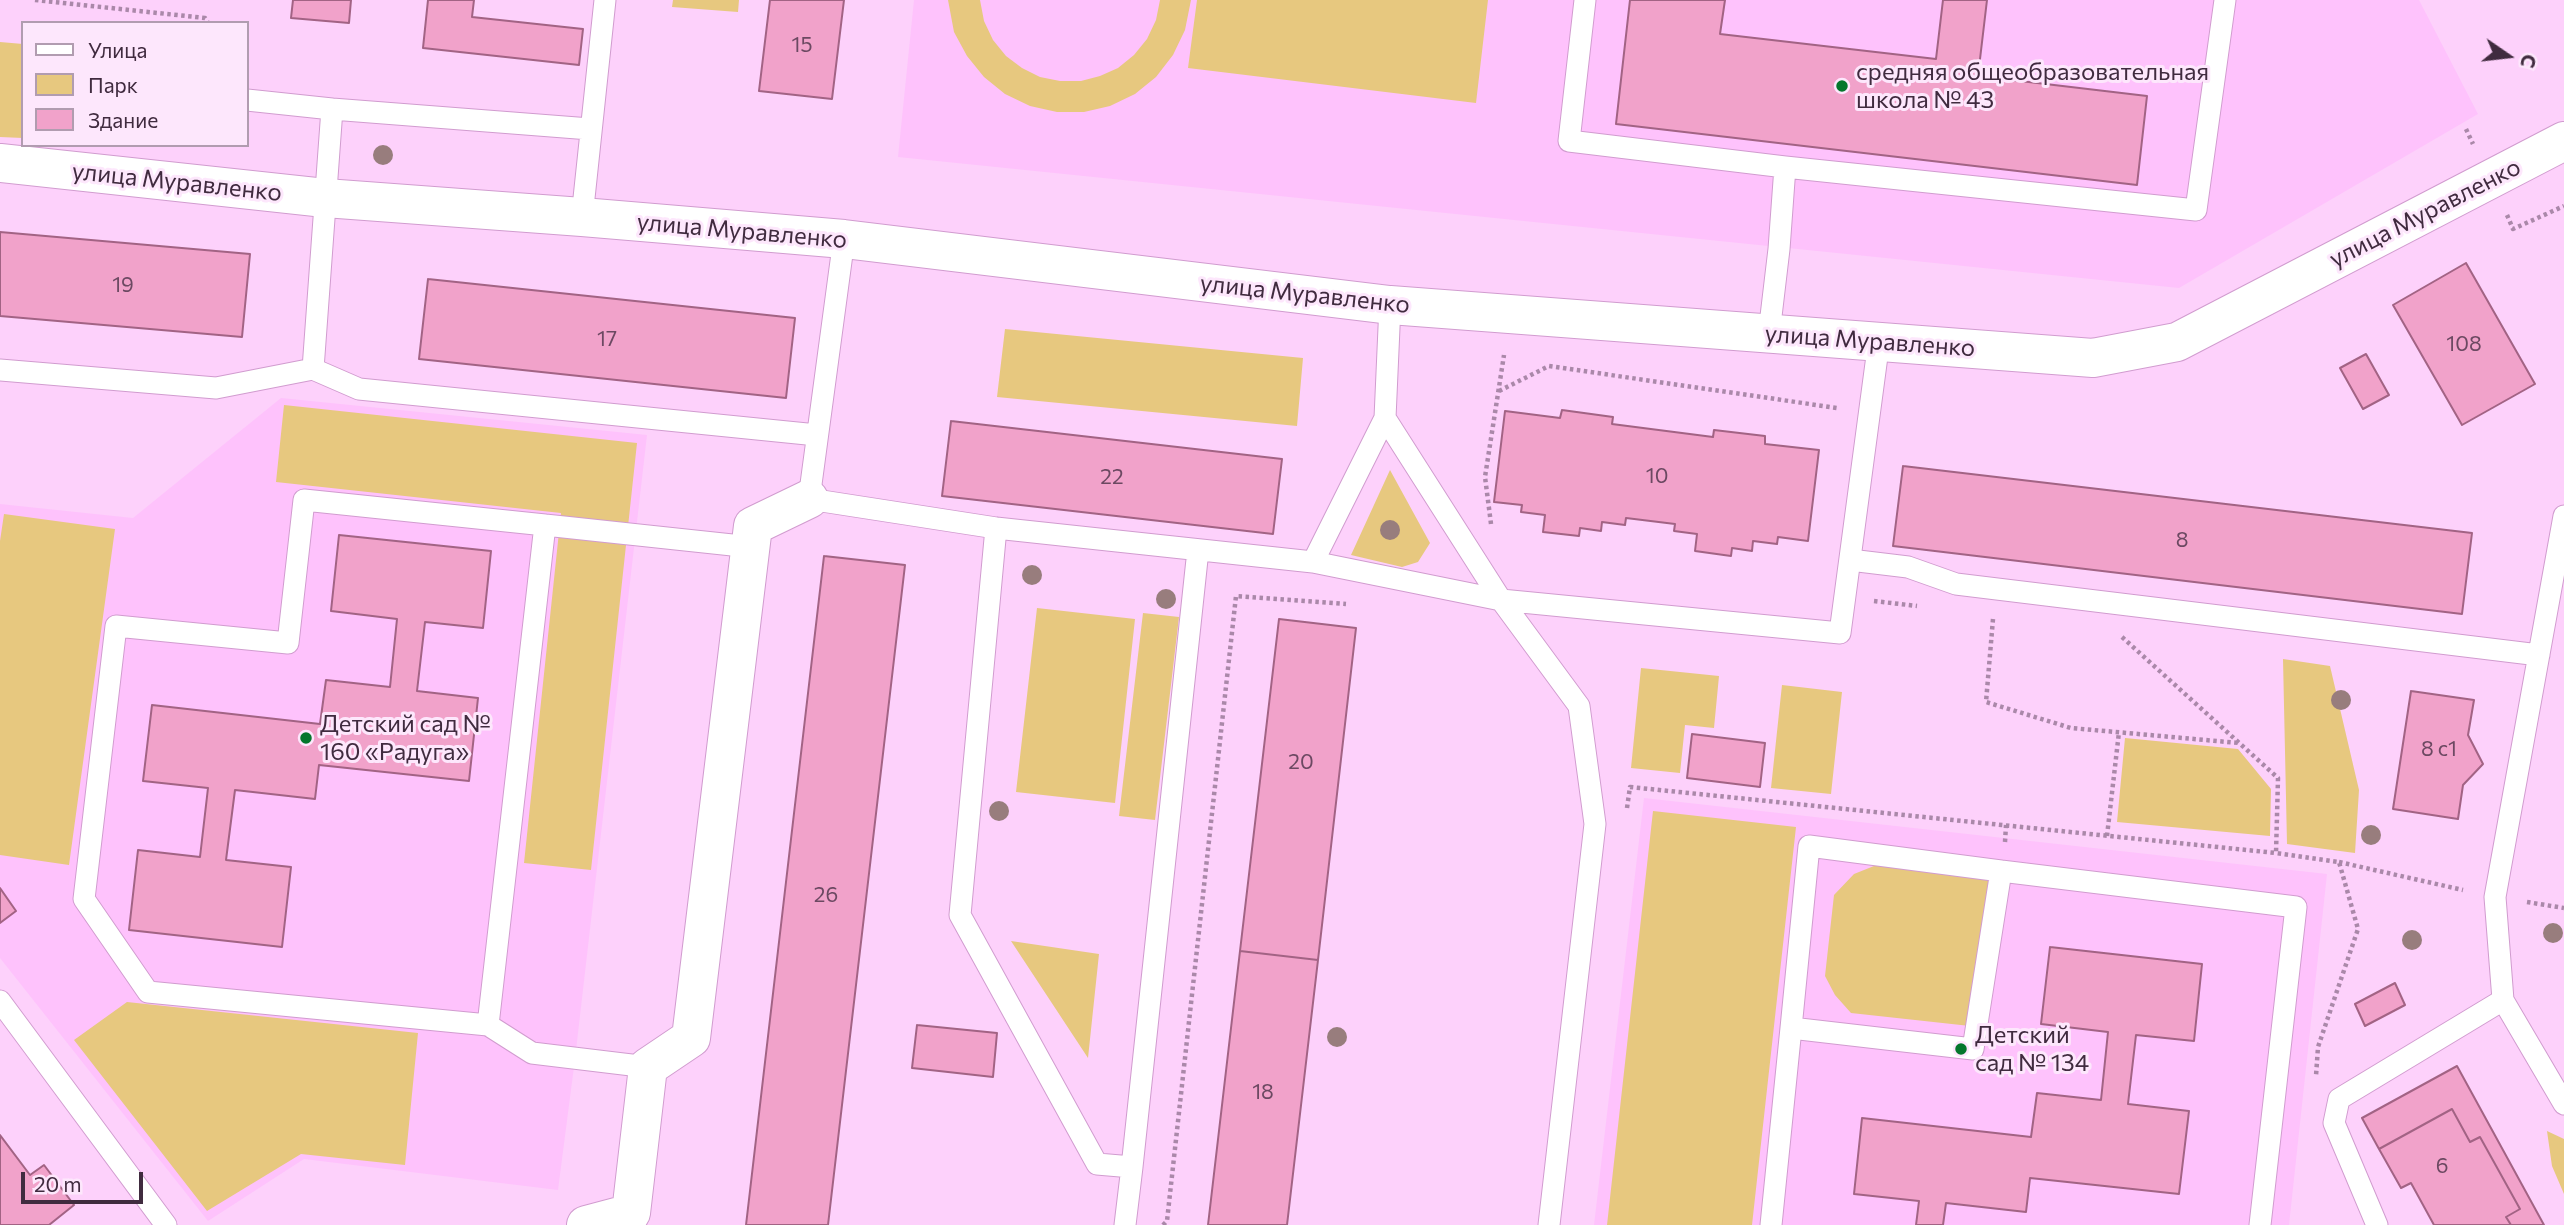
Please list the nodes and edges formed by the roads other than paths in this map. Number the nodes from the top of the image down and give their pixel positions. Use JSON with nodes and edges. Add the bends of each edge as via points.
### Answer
{"nodes":[{"id":1,"x":605,"y":0,"type":"edge"},
{"id":2,"x":1585,"y":0,"type":"edge"},
{"id":3,"x":2225,"y":0,"type":"edge"},
{"id":4,"x":248,"y":100,"type":"edge"},
{"id":5,"x":332,"y":108,"type":"junction"},
{"id":6,"x":590,"y":129,"type":"junction"},
{"id":7,"x":2561,"y":150,"type":"edge"},
{"id":8,"x":0,"y":163,"type":"edge"},
{"id":9,"x":1785,"y":167,"type":"junction"},
{"id":10,"x":325,"y":198,"type":"junction"},
{"id":11,"x":582,"y":217,"type":"junction"},
{"id":12,"x":844,"y":239,"type":"junction"},
{"id":13,"x":1390,"y":305,"type":"junction"},
{"id":14,"x":1769,"y":333,"type":"junction"},
{"id":15,"x":1879,"y":341,"type":"junction"},
{"id":16,"x":313,"y":369,"type":"junction"},
{"id":17,"x":0,"y":370,"type":"edge"},
{"id":18,"x":1385,"y":418,"type":"junction"},
{"id":19,"x":817,"y":435,"type":"junction"},
{"id":20,"x":809,"y":499,"type":"junction"},
{"id":21,"x":2564,"y":516,"type":"edge"},
{"id":22,"x":545,"y":525,"type":"junction"},
{"id":23,"x":996,"y":528,"type":"junction"},
{"id":24,"x":751,"y":547,"type":"junction"},
{"id":25,"x":1198,"y":550,"type":"junction"},
{"id":26,"x":1850,"y":560,"type":"junction"},
{"id":27,"x":1313,"y":562,"type":"junction"},
{"id":28,"x":1501,"y":600,"type":"junction"},
{"id":29,"x":2539,"y":655,"type":"junction"},
{"id":30,"x":2001,"y":870,"type":"junction"},
{"id":31,"x":2503,"y":1000,"type":"junction"},
{"id":32,"x":0,"y":1001,"type":"edge"},
{"id":33,"x":488,"y":1025,"type":"junction"},
{"id":34,"x":1791,"y":1028,"type":"junction"},
{"id":35,"x":648,"y":1067,"type":"junction"},
{"id":36,"x":2564,"y":1104,"type":"edge"},
{"id":37,"x":1132,"y":1167,"type":"junction"},
{"id":38,"x":166,"y":1225,"type":"edge"},
{"id":39,"x":586,"y":1225,"type":"edge"},
{"id":40,"x":1125,"y":1225,"type":"edge"},
{"id":41,"x":1549,"y":1225,"type":"edge"},
{"id":42,"x":1771,"y":1225,"type":"edge"},
{"id":43,"x":2260,"y":1225,"type":"edge"},
{"id":44,"x":2377,"y":1225,"type":"edge"}],
"edges":[{"from":1,"to":6,"type":"lane"},
{"from":2,"to":9,"type":"lane","via":[[1569,141]]},
{"from":3,"to":9,"type":"lane","via":[[2196,209]]},
{"from":4,"to":5,"type":"lane"},
{"from":5,"to":6,"type":"lane"},
{"from":5,"to":10,"type":"lane"},
{"from":6,"to":11,"type":"lane"},
{"from":7,"to":15,"type":"street","name":"улица Муравленко","via":[[2177,342],[2093,358]]},
{"from":8,"to":10,"type":"street","name":"улица Муравленко"},
{"from":9,"to":14,"type":"lane"},
{"from":10,"to":11,"type":"street","name":"улица Муравленко"},
{"from":10,"to":16,"type":"lane"},
{"from":11,"to":12,"type":"street","name":"улица Муравленко"},
{"from":12,"to":13,"type":"street","name":"улица Муравленко"},
{"from":12,"to":19,"type":"lane"},
{"from":13,"to":14,"type":"street","name":"улица Муравленко"},
{"from":13,"to":18,"type":"lane"},
{"from":14,"to":15,"type":"street","name":"улица Муравленко"},
{"from":15,"to":26,"type":"lane"},
{"from":16,"to":17,"type":"lane","via":[[216,388]]},
{"from":16,"to":19,"type":"lane","via":[[359,389]]},
{"from":18,"to":27,"type":"lane"},
{"from":18,"to":28,"type":"lane"},
{"from":19,"to":20,"type":"lane"},
{"from":20,"to":23,"type":"lane"},
{"from":20,"to":24,"type":"street","via":[[753,526]]},
{"from":21,"to":29,"type":"lane"},
{"from":22,"to":24,"type":"lane"},
{"from":22,"to":33,"type":"lane"},
{"from":22,"to":33,"type":"lane","via":[[304,500],[288,643],[116,626],[84,899],[148,992]]},
{"from":23,"to":25,"type":"lane"},
{"from":23,"to":37,"type":"lane","via":[[960,915],[1097,1164]]},
{"from":24,"to":35,"type":"street","via":[[691,1038]]},
{"from":25,"to":27,"type":"lane"},
{"from":25,"to":37,"type":"lane"},
{"from":26,"to":28,"type":"lane","via":[[1840,633]]},
{"from":26,"to":29,"type":"lane","via":[[1908,568],[1956,584]]},
{"from":27,"to":28,"type":"lane"},
{"from":28,"to":41,"type":"lane","via":[[1579,706],[1595,824]]},
{"from":29,"to":31,"type":"lane","via":[[2495,897]]},
{"from":30,"to":34,"type":"lane","via":[[1973,1049]]},
{"from":30,"to":34,"type":"lane","via":[[1809,846]]},
{"from":30,"to":43,"type":"lane","via":[[2296,907]]},
{"from":31,"to":36,"type":"lane"},
{"from":31,"to":44,"type":"lane","via":[[2339,1099],[2334,1123]]},
{"from":32,"to":38,"type":"lane"},
{"from":33,"to":35,"type":"lane","via":[[532,1053]]},
{"from":34,"to":42,"type":"lane"},
{"from":35,"to":39,"type":"street","via":[[631,1213]]},
{"from":37,"to":40,"type":"lane"}]}
